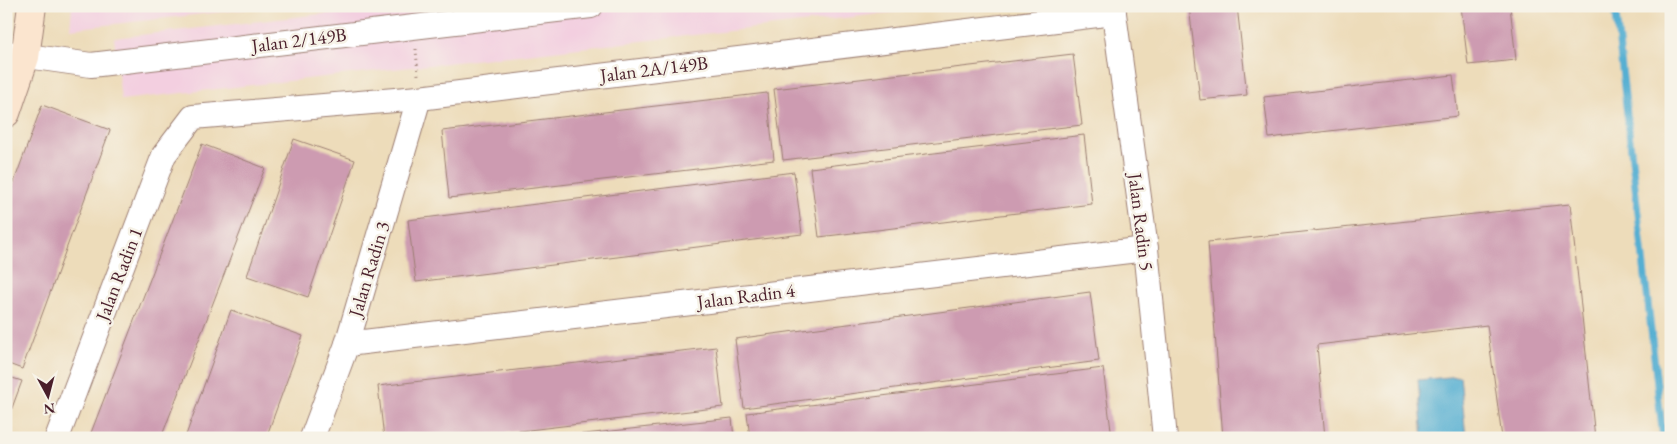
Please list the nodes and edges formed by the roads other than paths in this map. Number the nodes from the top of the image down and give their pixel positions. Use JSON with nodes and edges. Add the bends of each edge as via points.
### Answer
{"nodes":[{"id":1,"x":32,"y":6,"type":"edge"},
{"id":2,"x":591,"y":6,"type":"edge"},
{"id":3,"x":1113,"y":10,"type":"edge"},
{"id":4,"x":16,"y":55,"type":"edge"},
{"id":5,"x":419,"y":87,"type":"junction"},
{"id":6,"x":6,"y":113,"type":"edge"},
{"id":7,"x":194,"y":118,"type":"joint"},
{"id":8,"x":1146,"y":249,"type":"junction"},
{"id":9,"x":347,"y":344,"type":"junction"},
{"id":10,"x":57,"y":438,"type":"edge"},
{"id":11,"x":312,"y":438,"type":"edge"},
{"id":12,"x":1165,"y":438,"type":"edge"}],
"edges":[{"from":1,"to":4,"type":"street"},
{"from":2,"to":4,"type":"street","name":"Jalan 2/149B","via":[[91,65]]},
{"from":3,"to":5,"type":"street","name":"Jalan 2A/149B"},
{"from":3,"to":8,"type":"street","name":"Jalan Radin 5"},
{"from":4,"to":6,"type":"street"},
{"from":5,"to":7,"type":"street","name":"Jalan 2A/149B"},
{"from":5,"to":9,"type":"street","name":"Jalan Radin 3"},
{"from":7,"to":10,"type":"street","name":"Jalan Radin 1","via":[[164,155]]},
{"from":8,"to":9,"type":"street","name":"Jalan Radin 4"},
{"from":8,"to":12,"type":"street","name":"Jalan Radin 5"},
{"from":9,"to":11,"type":"street","name":"Jalan Radin 3"}]}
